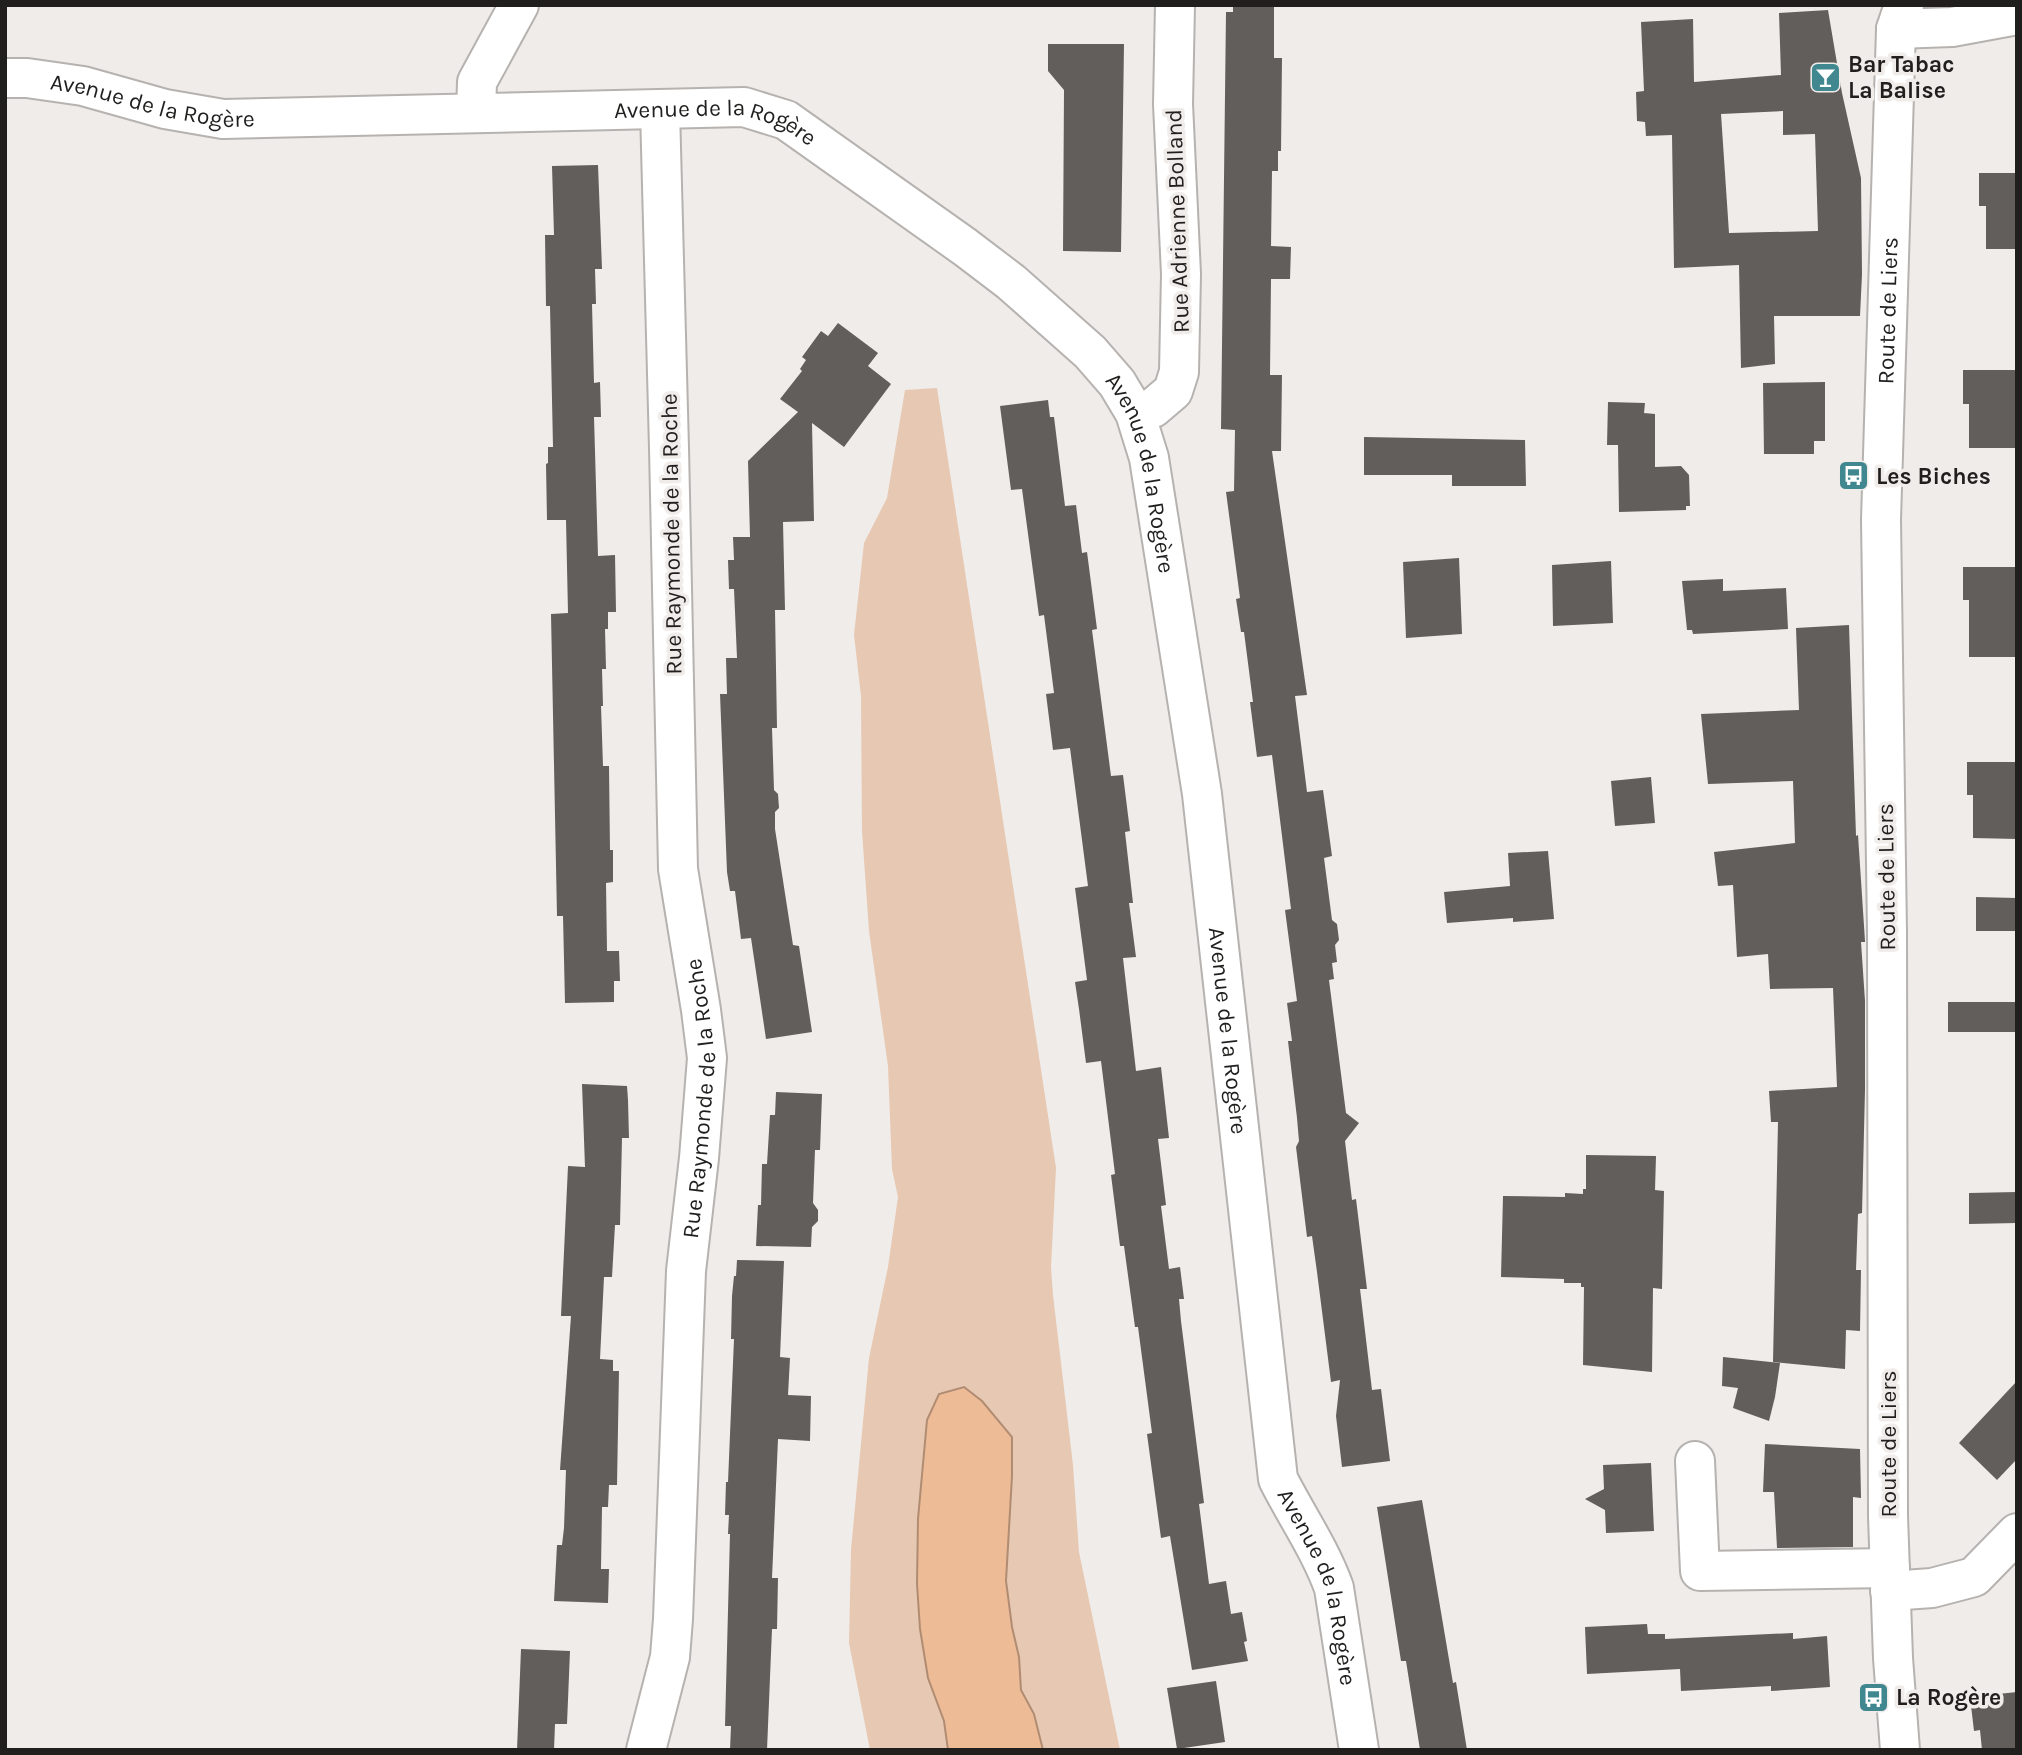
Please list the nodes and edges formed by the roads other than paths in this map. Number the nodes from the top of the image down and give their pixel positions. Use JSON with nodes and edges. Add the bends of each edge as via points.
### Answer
{"nodes":[{"id":1,"x":519,"y":5,"type":"edge"},
{"id":2,"x":1175,"y":5,"type":"edge"},
{"id":3,"x":1892,"y":13,"type":"edge"},
{"id":4,"x":2006,"y":13,"type":"edge"},
{"id":5,"x":5,"y":78,"type":"edge"},
{"id":6,"x":660,"y":110,"type":"junction"},
{"id":7,"x":476,"y":113,"type":"junction"},
{"id":8,"x":1135,"y":413,"type":"junction"},
{"id":9,"x":1695,"y":1461,"type":"dead end"},
{"id":10,"x":2017,"y":1532,"type":"edge"},
{"id":11,"x":1890,"y":1579,"type":"junction"},
{"id":12,"x":646,"y":1750,"type":"edge"},
{"id":13,"x":1359,"y":1750,"type":"edge"},
{"id":14,"x":1900,"y":1750,"type":"edge"}],
"edges":[{"from":1,"to":7,"type":"street","via":[[477,82]]},
{"from":2,"to":8,"type":"street","name":"Rue Adrienne Bolland","via":[[1179,372],[1173,391],[1153,408]]},
{"from":3,"to":4,"type":"street","via":[[1952,27]]},
{"from":3,"to":11,"type":"street","name":"Route de Liers","via":[[1881,520]]},
{"from":5,"to":7,"type":"street","name":"Avenue de la Rogère","via":[[83,86],[165,109],[223,119]]},
{"from":6,"to":7,"type":"street","name":"Avenue de la Rogère"},
{"from":6,"to":8,"type":"street","name":"Avenue de la Rogère","via":[[744,107],[786,120],[1011,282],[1090,352]]},
{"from":6,"to":12,"type":"street","name":"Rue Raymonde de la Roche","via":[[678,869],[706,1058],[686,1271],[670,1657]]},
{"from":8,"to":13,"type":"street","name":"Avenue de la Rogère","via":[[1149,458],[1202,794],[1279,1479],[1326,1564],[1334,1588]]},
{"from":9,"to":11,"type":"street","via":[[1700,1571]]},
{"from":10,"to":11,"type":"street","via":[[1973,1577],[1932,1588]]},
{"from":11,"to":14,"type":"street","name":"Route de Liers"}]}
